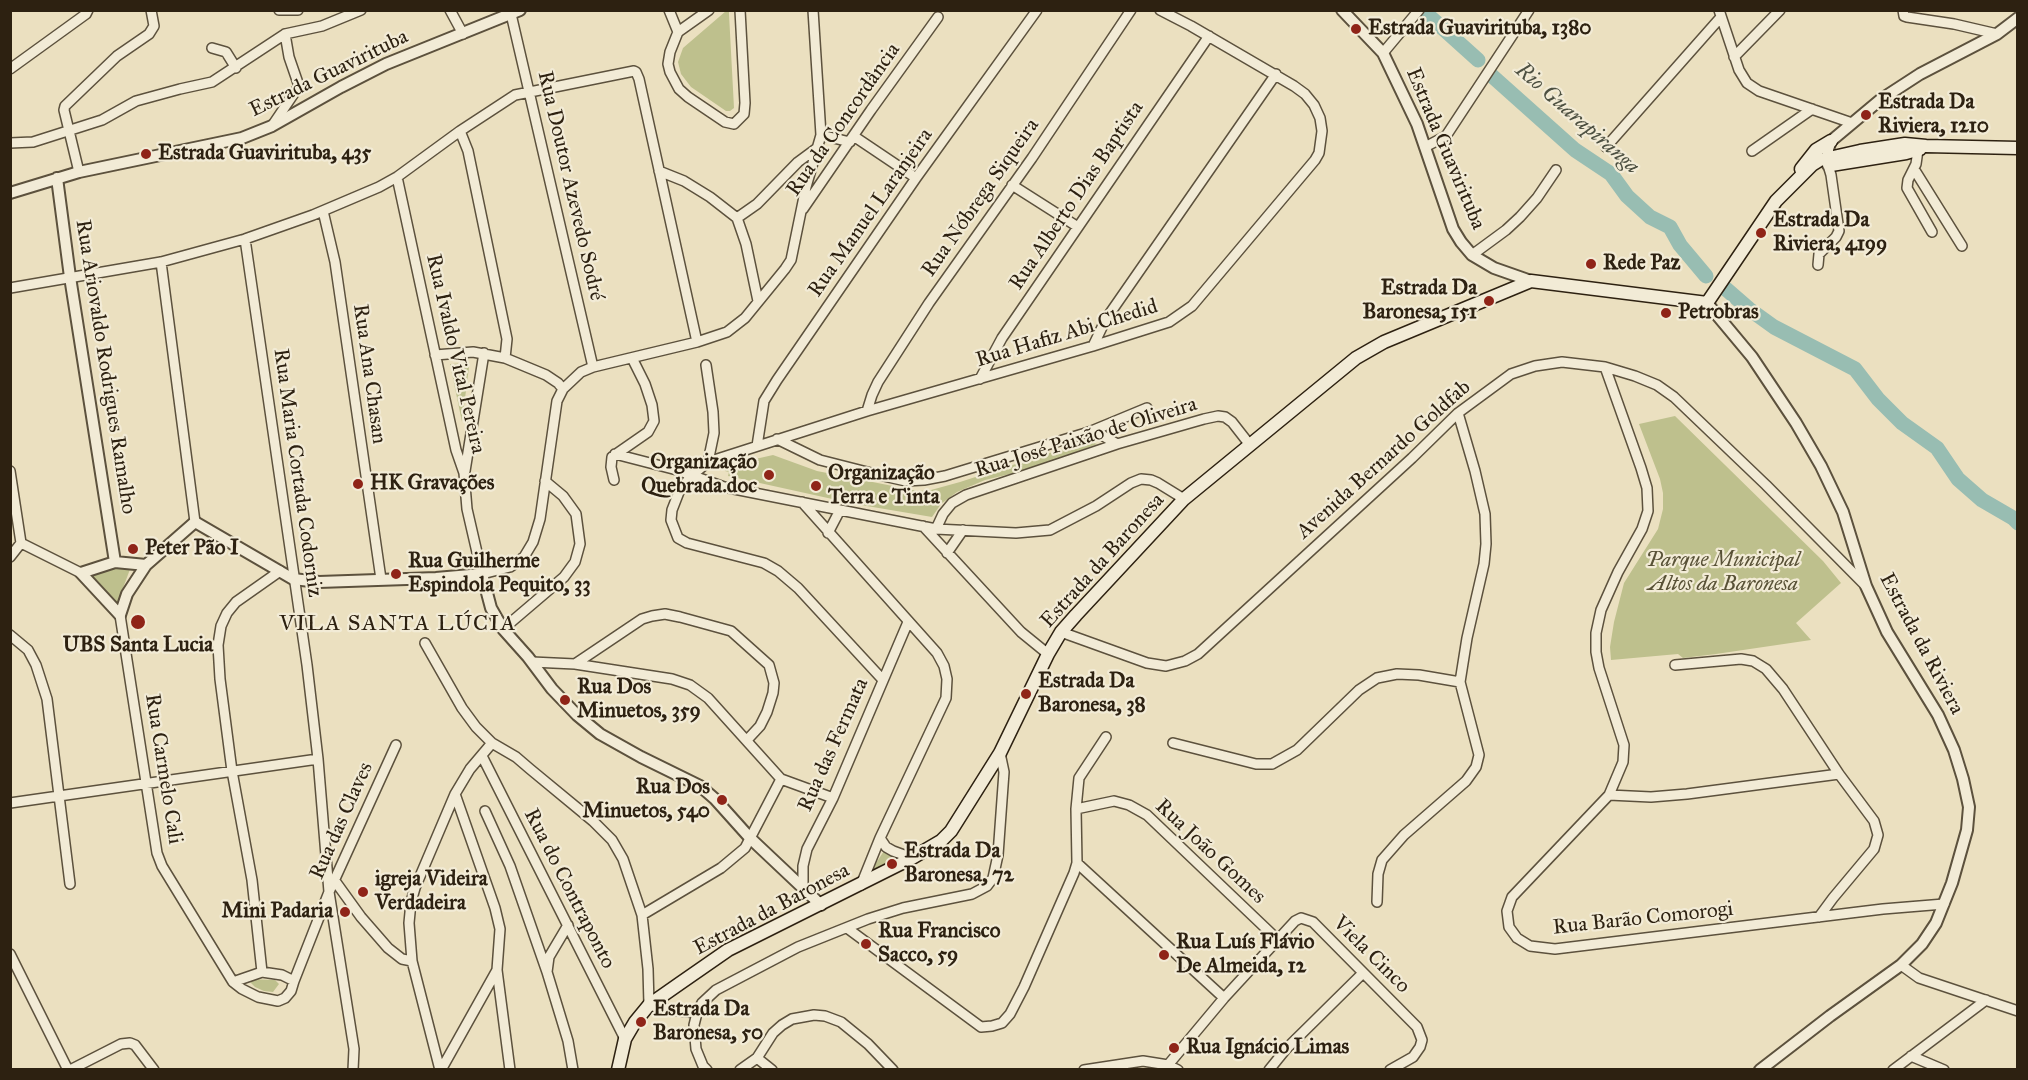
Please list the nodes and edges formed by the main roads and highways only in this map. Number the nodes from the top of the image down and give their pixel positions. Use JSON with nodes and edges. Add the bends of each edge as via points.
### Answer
{"nodes":[{"id":1,"x":1831,"y":141,"type":"road end"},
{"id":2,"x":2018,"y":148,"type":"edge"},
{"id":3,"x":1795,"y":181,"type":"junction"},
{"id":4,"x":1531,"y":281,"type":"joint"},
{"id":5,"x":618,"y":1070,"type":"edge"}],
"edges":[{"from":1,"to":3,"type":"main road","via":[[1810,156]]},
{"from":2,"to":3,"type":"main road","via":[[1922,148],[1831,163]]},
{"from":3,"to":4,"type":"main road","name":"Estrada Guavirituba","via":[[1762,220],[1707,303]]},
{"from":4,"to":5,"type":"main road","name":"Estrada da Baronesa","via":[[1356,358],[1184,499],[1061,632],[1000,753],[951,831],[912,858],[728,950],[649,1005],[625,1039]]}]}
